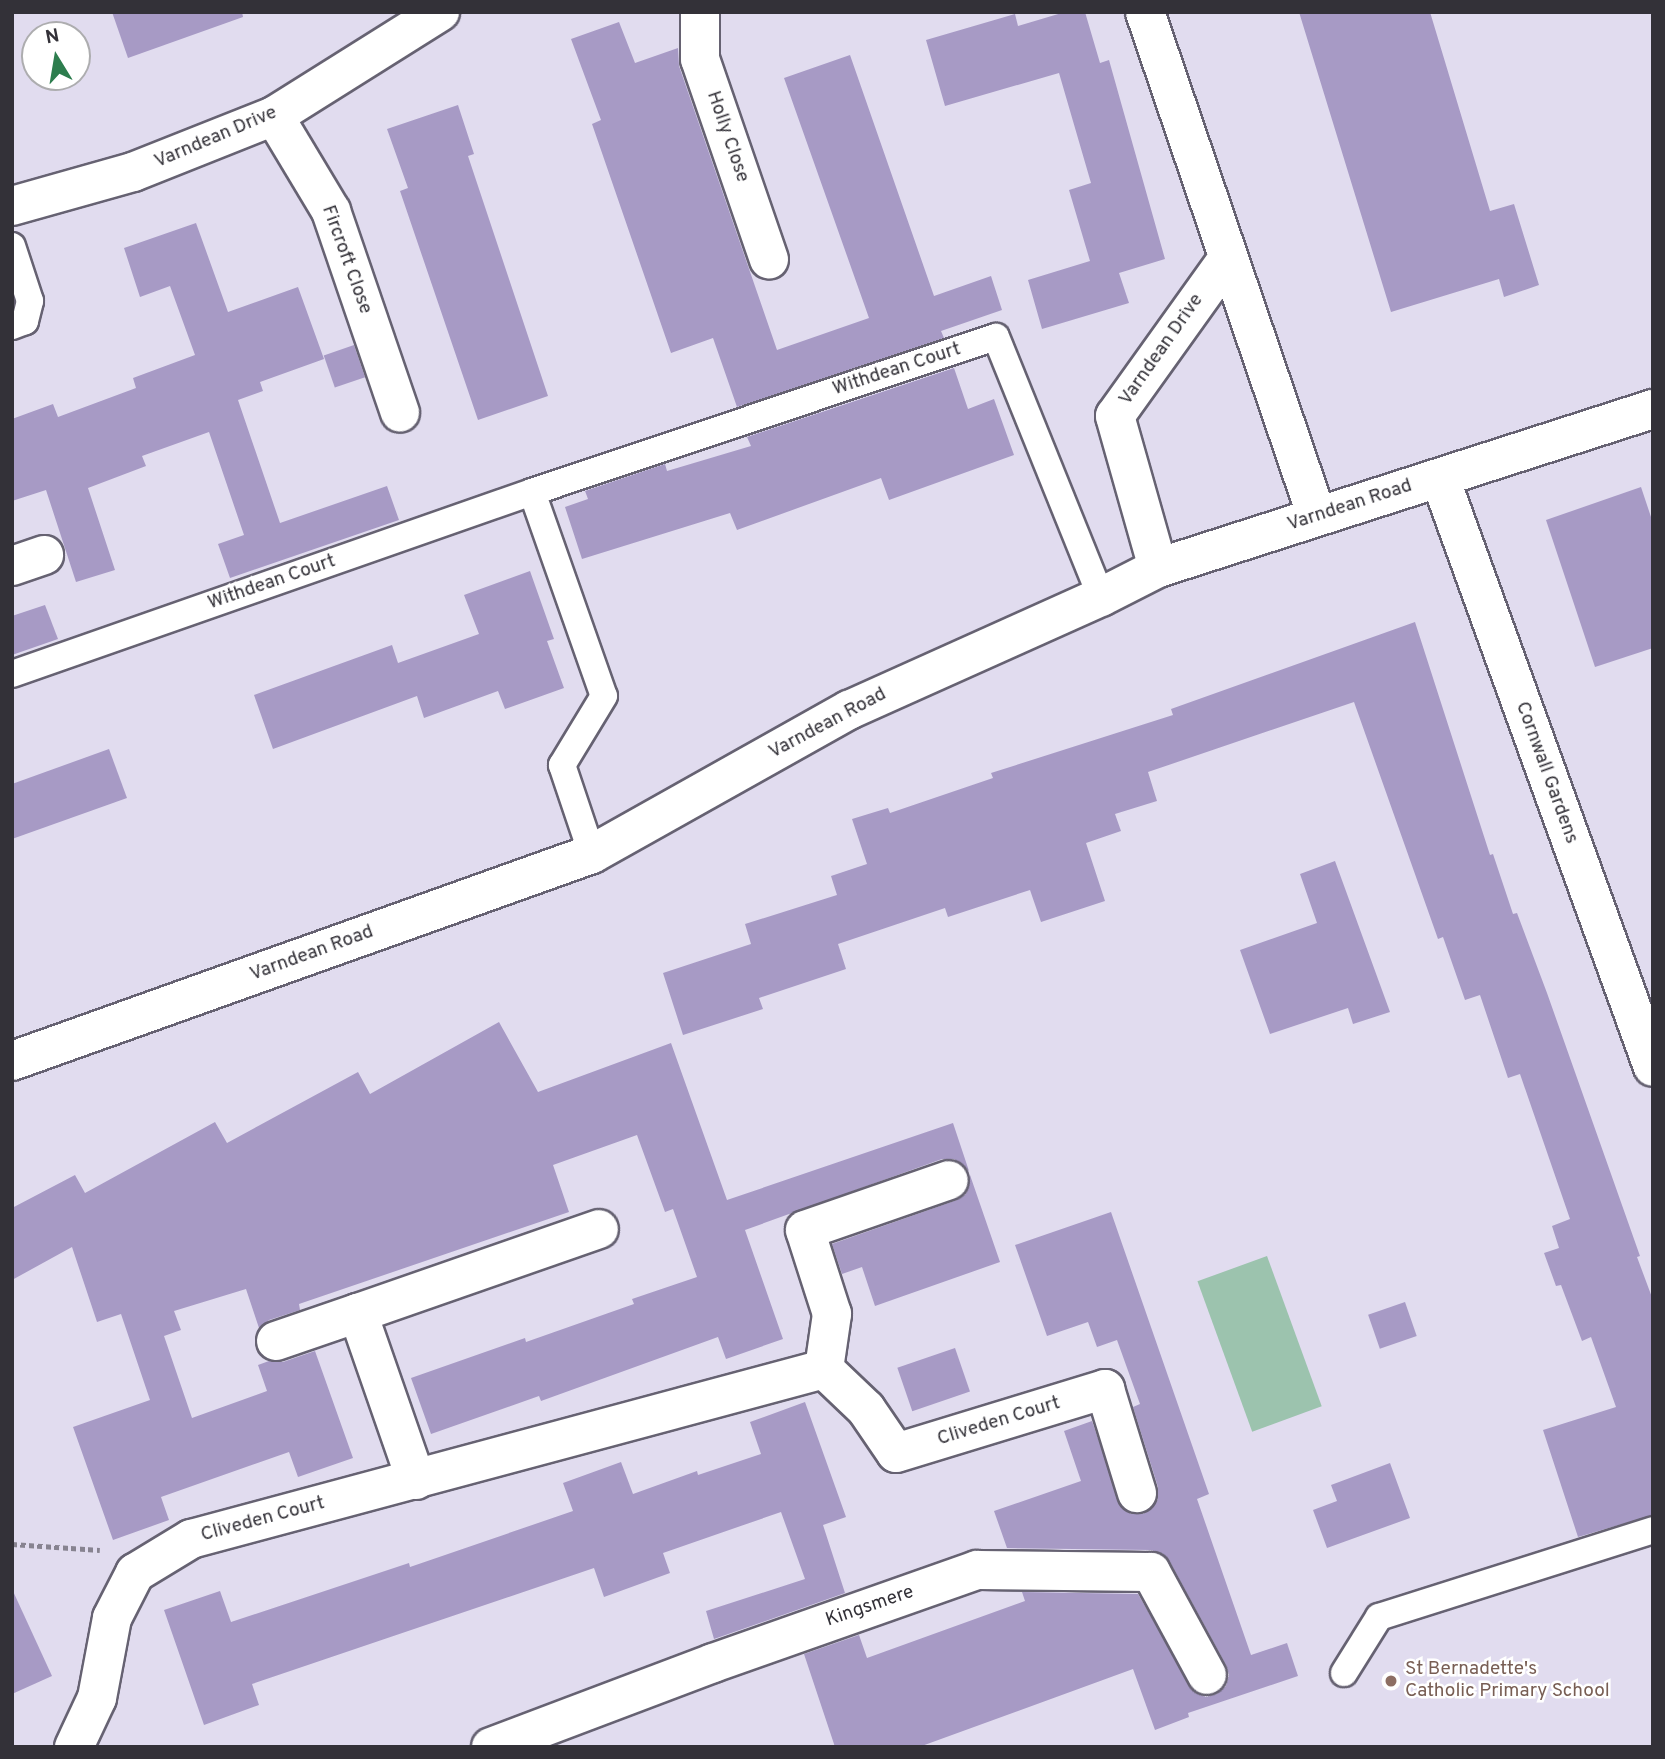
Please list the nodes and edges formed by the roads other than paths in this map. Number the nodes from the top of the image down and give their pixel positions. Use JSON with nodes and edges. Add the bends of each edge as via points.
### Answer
{"nodes":[{"id":1,"x":440,"y":12,"type":"edge"},
{"id":2,"x":700,"y":12,"type":"edge"},
{"id":3,"x":1145,"y":12,"type":"edge"},
{"id":4,"x":275,"y":116,"type":"junction"},
{"id":5,"x":12,"y":206,"type":"edge"},
{"id":6,"x":12,"y":246,"type":"edge"},
{"id":7,"x":1228,"y":258,"type":"junction"},
{"id":8,"x":769,"y":259,"type":"dead end"},
{"id":9,"x":12,"y":326,"type":"edge"},
{"id":10,"x":1653,"y":409,"type":"edge"},
{"id":11,"x":400,"y":413,"type":"dead end"},
{"id":12,"x":1440,"y":478,"type":"junction"},
{"id":13,"x":532,"y":492,"type":"junction"},
{"id":14,"x":1317,"y":517,"type":"junction"},
{"id":15,"x":1158,"y":568,"type":"junction"},
{"id":16,"x":1101,"y":597,"type":"junction"},
{"id":17,"x":12,"y":674,"type":"edge"},
{"id":18,"x":592,"y":854,"type":"junction"},
{"id":19,"x":12,"y":1061,"type":"edge"},
{"id":20,"x":1653,"y":1068,"type":"edge"},
{"id":21,"x":948,"y":1180,"type":"dead end"},
{"id":22,"x":599,"y":1229,"type":"dead end"},
{"id":23,"x":358,"y":1313,"type":"junction"},
{"id":24,"x":276,"y":1341,"type":"dead end"},
{"id":25,"x":824,"y":1370,"type":"junction"},
{"id":26,"x":416,"y":1480,"type":"junction"},
{"id":27,"x":1137,"y":1493,"type":"dead end"},
{"id":28,"x":1653,"y":1530,"type":"edge"},
{"id":29,"x":1344,"y":1673,"type":"dead end"},
{"id":30,"x":1207,"y":1675,"type":"dead end"},
{"id":31,"x":74,"y":1747,"type":"edge"},
{"id":32,"x":491,"y":1747,"type":"edge"}],
"edges":[{"from":1,"to":4,"type":"street","name":"Varndean Drive"},
{"from":2,"to":8,"type":"street","name":"Holly Close","via":[[700,59]]},
{"from":3,"to":7,"type":"street"},
{"from":4,"to":5,"type":"street","name":"Varndean Drive","via":[[133,172]]},
{"from":4,"to":11,"type":"street","name":"Fircroft Close","via":[[331,211]]},
{"from":6,"to":9,"type":"lane","via":[[30,301],[25,321]]},
{"from":7,"to":14,"type":"street"},
{"from":7,"to":15,"type":"street","name":"Varndean Drive","via":[[1115,416]]},
{"from":10,"to":12,"type":"street","name":"Varndean Road"},
{"from":12,"to":14,"type":"street","name":"Varndean Road"},
{"from":12,"to":20,"type":"street","name":"Cornwall Gardens"},
{"from":13,"to":16,"type":"lane","name":"Withdean Court","via":[[996,337]]},
{"from":13,"to":17,"type":"lane","name":"Withdean Court"},
{"from":13,"to":18,"type":"lane","via":[[604,696],[562,765]]},
{"from":14,"to":15,"type":"street","name":"Varndean Road"},
{"from":15,"to":16,"type":"street","name":"Varndean Road"},
{"from":16,"to":18,"type":"street","name":"Varndean Road","via":[[849,710]]},
{"from":18,"to":19,"type":"street","name":"Varndean Road"},
{"from":21,"to":25,"type":"street","via":[[805,1230],[832,1314]]},
{"from":22,"to":23,"type":"street"},
{"from":23,"to":24,"type":"street"},
{"from":23,"to":26,"type":"street"},
{"from":25,"to":26,"type":"street","name":"Cliveden Court"},
{"from":25,"to":27,"type":"street","name":"Cliveden Court","via":[[866,1409],[896,1453],[1105,1389]]},
{"from":26,"to":31,"type":"street","name":"Cliveden Court","via":[[191,1539],[135,1573],[111,1618],[97,1698]]},
{"from":28,"to":29,"type":"lane","via":[[1379,1617]]},
{"from":30,"to":32,"type":"street","name":"Kingsmere","via":[[1151,1572],[977,1570]]}]}
